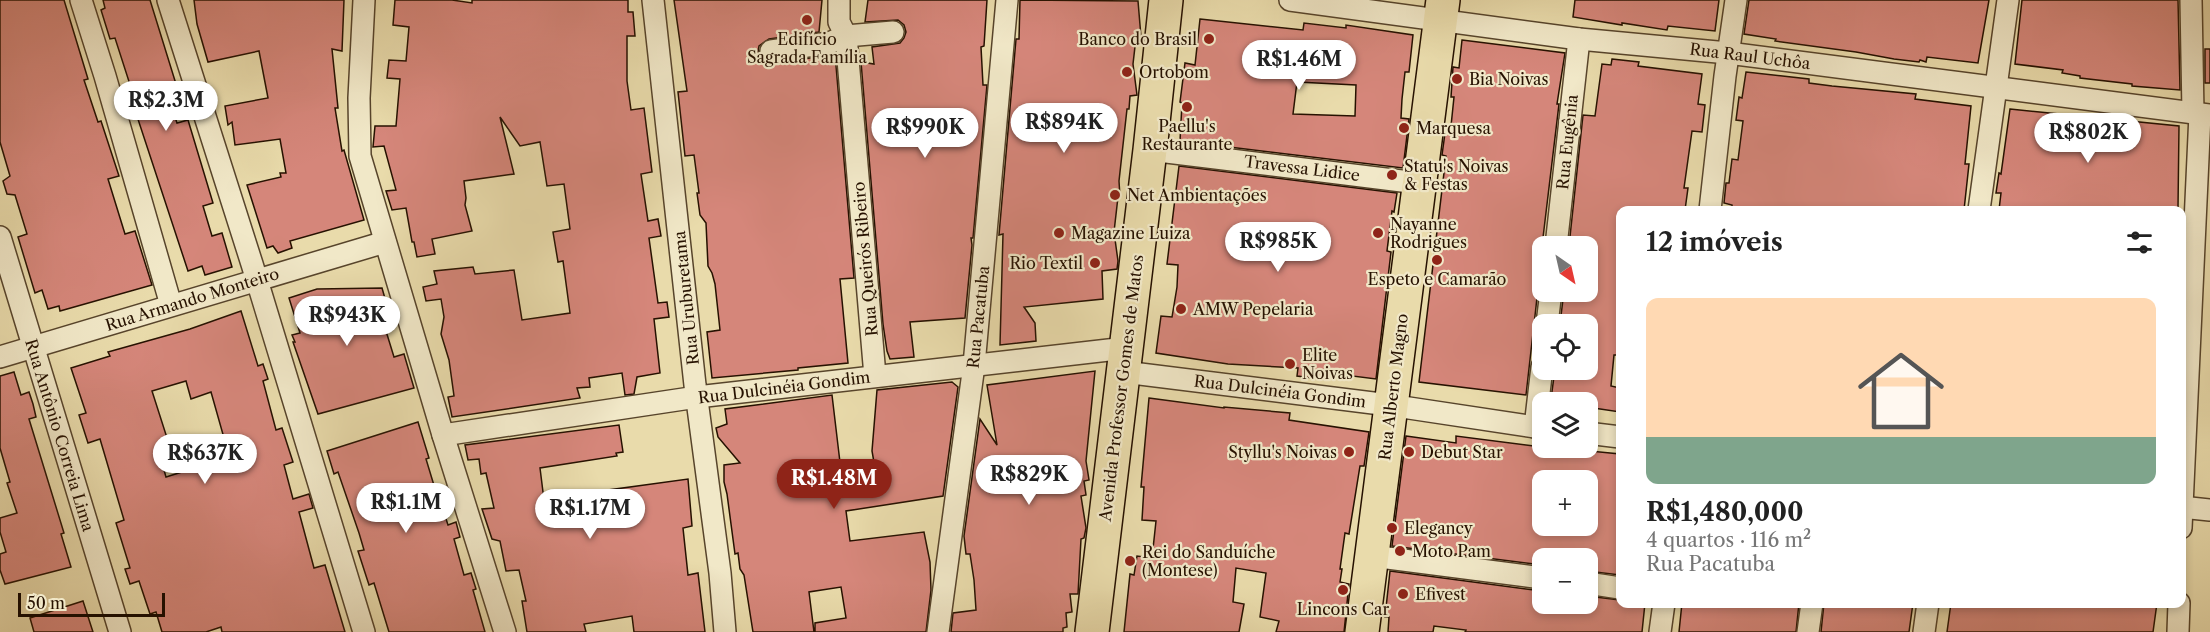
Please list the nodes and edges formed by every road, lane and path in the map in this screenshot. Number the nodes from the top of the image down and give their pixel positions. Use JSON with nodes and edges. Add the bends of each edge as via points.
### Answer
{"nodes":[{"id":1,"x":81,"y":0,"type":"edge"},
{"id":2,"x":168,"y":0,"type":"edge"},
{"id":3,"x":364,"y":0,"type":"edge"},
{"id":4,"x":653,"y":0,"type":"edge"},
{"id":5,"x":839,"y":0,"type":"edge"},
{"id":6,"x":1007,"y":0,"type":"edge"},
{"id":7,"x":1166,"y":0,"type":"edge"},
{"id":8,"x":1290,"y":0,"type":"edge"},
{"id":9,"x":1736,"y":0,"type":"edge"},
{"id":10,"x":2008,"y":0,"type":"edge"},
{"id":11,"x":2191,"y":0,"type":"edge"},
{"id":12,"x":1442,"y":10,"type":"edge"},
{"id":13,"x":893,"y":32,"type":"dead end"},
{"id":14,"x":846,"y":36,"type":"junction"},
{"id":15,"x":1579,"y":39,"type":"junction"},
{"id":16,"x":771,"y":51,"type":"dead end"},
{"id":17,"x":1728,"y":53,"type":"junction"},
{"id":18,"x":1997,"y":87,"type":"junction"},
{"id":19,"x":2201,"y":114,"type":"edge"},
{"id":20,"x":1150,"y":150,"type":"junction"},
{"id":21,"x":1418,"y":183,"type":"junction"},
{"id":22,"x":1710,"y":206,"type":"edge"},
{"id":23,"x":1980,"y":206,"type":"edge"},
{"id":24,"x":1557,"y":236,"type":"edge"},
{"id":25,"x":0,"y":237,"type":"edge"},
{"id":26,"x":385,"y":242,"type":"junction"},
{"id":27,"x":257,"y":280,"type":"junction"},
{"id":28,"x":2201,"y":281,"type":"edge"},
{"id":29,"x":171,"y":306,"type":"junction"},
{"id":30,"x":33,"y":347,"type":"junction"},
{"id":31,"x":0,"y":357,"type":"edge"},
{"id":32,"x":1125,"y":360,"type":"junction"},
{"id":33,"x":974,"y":365,"type":"junction"},
{"id":34,"x":875,"y":376,"type":"junction"},
{"id":35,"x":697,"y":397,"type":"junction"},
{"id":36,"x":1389,"y":405,"type":"junction"},
{"id":37,"x":1532,"y":426,"type":"edge"},
{"id":38,"x":1598,"y":434,"type":"edge"},
{"id":39,"x":443,"y":435,"type":"junction"},
{"id":40,"x":1616,"y":437,"type":"edge"},
{"id":41,"x":2186,"y":450,"type":"edge"},
{"id":42,"x":2186,"y":508,"type":"edge"},
{"id":43,"x":2210,"y":510,"type":"edge"},
{"id":44,"x":1372,"y":556,"type":"junction"},
{"id":45,"x":1532,"y":577,"type":"edge"},
{"id":46,"x":1598,"y":585,"type":"edge"},
{"id":47,"x":1616,"y":587,"type":"edge"},
{"id":48,"x":1663,"y":608,"type":"edge"},
{"id":49,"x":1811,"y":608,"type":"edge"},
{"id":50,"x":1927,"y":608,"type":"edge"},
{"id":51,"x":2179,"y":608,"type":"edge"},
{"id":52,"x":120,"y":632,"type":"edge"},
{"id":53,"x":364,"y":632,"type":"edge"},
{"id":54,"x":505,"y":632,"type":"edge"},
{"id":55,"x":725,"y":632,"type":"edge"},
{"id":56,"x":938,"y":632,"type":"edge"},
{"id":57,"x":1092,"y":632,"type":"edge"},
{"id":58,"x":1362,"y":632,"type":"edge"},
{"id":59,"x":1660,"y":632,"type":"edge"},
{"id":60,"x":1808,"y":632,"type":"edge"},
{"id":61,"x":1924,"y":632,"type":"edge"},
{"id":62,"x":2178,"y":632,"type":"edge"}],
"edges":[{"from":1,"to":29,"type":"street"},
{"from":2,"to":27,"type":"street"},
{"from":3,"to":26,"type":"street","via":[[360,156]]},
{"from":4,"to":35,"type":"street","name":"Rua Uruburetama"},
{"from":5,"to":14,"type":"street","name":"Rua Queirós Ribeiro","via":[[839,22]]},
{"from":6,"to":33,"type":"street","name":"Rua Pacatuba"},
{"from":7,"to":20,"type":"main road","name":"Avenida Professor Gomes de Matos"},
{"from":8,"to":12,"type":"street","name":"Rua Raul Uchôa"},
{"from":9,"to":17,"type":"street"},
{"from":10,"to":18,"type":"street"},
{"from":11,"to":19,"type":"street"},
{"from":12,"to":15,"type":"street","name":"Rua Raul Uchôa"},
{"from":12,"to":21,"type":"main road","name":"Rua Alberto Magno"},
{"from":13,"to":14,"type":"street"},
{"from":14,"to":16,"type":"street","via":[[829,43]]},
{"from":14,"to":34,"type":"street","name":"Rua Queirós Ribeiro"},
{"from":15,"to":17,"type":"street","name":"Rua Raul Uchôa"},
{"from":15,"to":24,"type":"street","name":"Rua Eugênia"},
{"from":17,"to":18,"type":"street","name":"Rua Raul Uchôa"},
{"from":17,"to":22,"type":"street"},
{"from":18,"to":19,"type":"street","name":"Rua Raul Uchôa"},
{"from":18,"to":23,"type":"street"},
{"from":19,"to":28,"type":"street"},
{"from":20,"to":21,"type":"street","name":"Travessa Lidice"},
{"from":20,"to":32,"type":"main road","name":"Avenida Professor Gomes de Matos"},
{"from":21,"to":36,"type":"main road","name":"Rua Alberto Magno"},
{"from":25,"to":30,"type":"street","name":"Rua Antônio Correia Lima"},
{"from":26,"to":27,"type":"street","name":"Rua Armando Monteiro"},
{"from":26,"to":39,"type":"street"},
{"from":27,"to":29,"type":"street","name":"Rua Armando Monteiro"},
{"from":27,"to":53,"type":"street"},
{"from":28,"to":41,"type":"street"},
{"from":29,"to":30,"type":"street","name":"Rua Armando Monteiro"},
{"from":30,"to":31,"type":"street","name":"Rua Armando Monteiro"},
{"from":30,"to":52,"type":"street","name":"Rua Antônio Correia Lima"},
{"from":32,"to":33,"type":"street","name":"Rua Dulcinéia Gondim"},
{"from":32,"to":36,"type":"street","name":"Rua Dulcinéia Gondim"},
{"from":32,"to":57,"type":"main road","name":"Avenida Professor Gomes de Matos"},
{"from":33,"to":34,"type":"street","name":"Rua Dulcinéia Gondim"},
{"from":33,"to":56,"type":"street","name":"Rua Pacatuba"},
{"from":34,"to":35,"type":"street","name":"Rua Dulcinéia Gondim"},
{"from":35,"to":39,"type":"street","name":"Rua Dulcinéia Gondim"},
{"from":35,"to":55,"type":"street","name":"Rua Uruburetama"},
{"from":36,"to":37,"type":"street","name":"Rua Dulcinéia Gondim"},
{"from":36,"to":44,"type":"main road","name":"Rua Alberto Magno"},
{"from":38,"to":40,"type":"street"},
{"from":39,"to":54,"type":"street"},
{"from":42,"to":43,"type":"street"},
{"from":44,"to":45,"type":"street"},
{"from":44,"to":58,"type":"main road","name":"Rua Alberto Magno"},
{"from":46,"to":47,"type":"street"},
{"from":48,"to":59,"type":"street"},
{"from":49,"to":60,"type":"street"},
{"from":50,"to":61,"type":"street"},
{"from":51,"to":62,"type":"street"}]}
